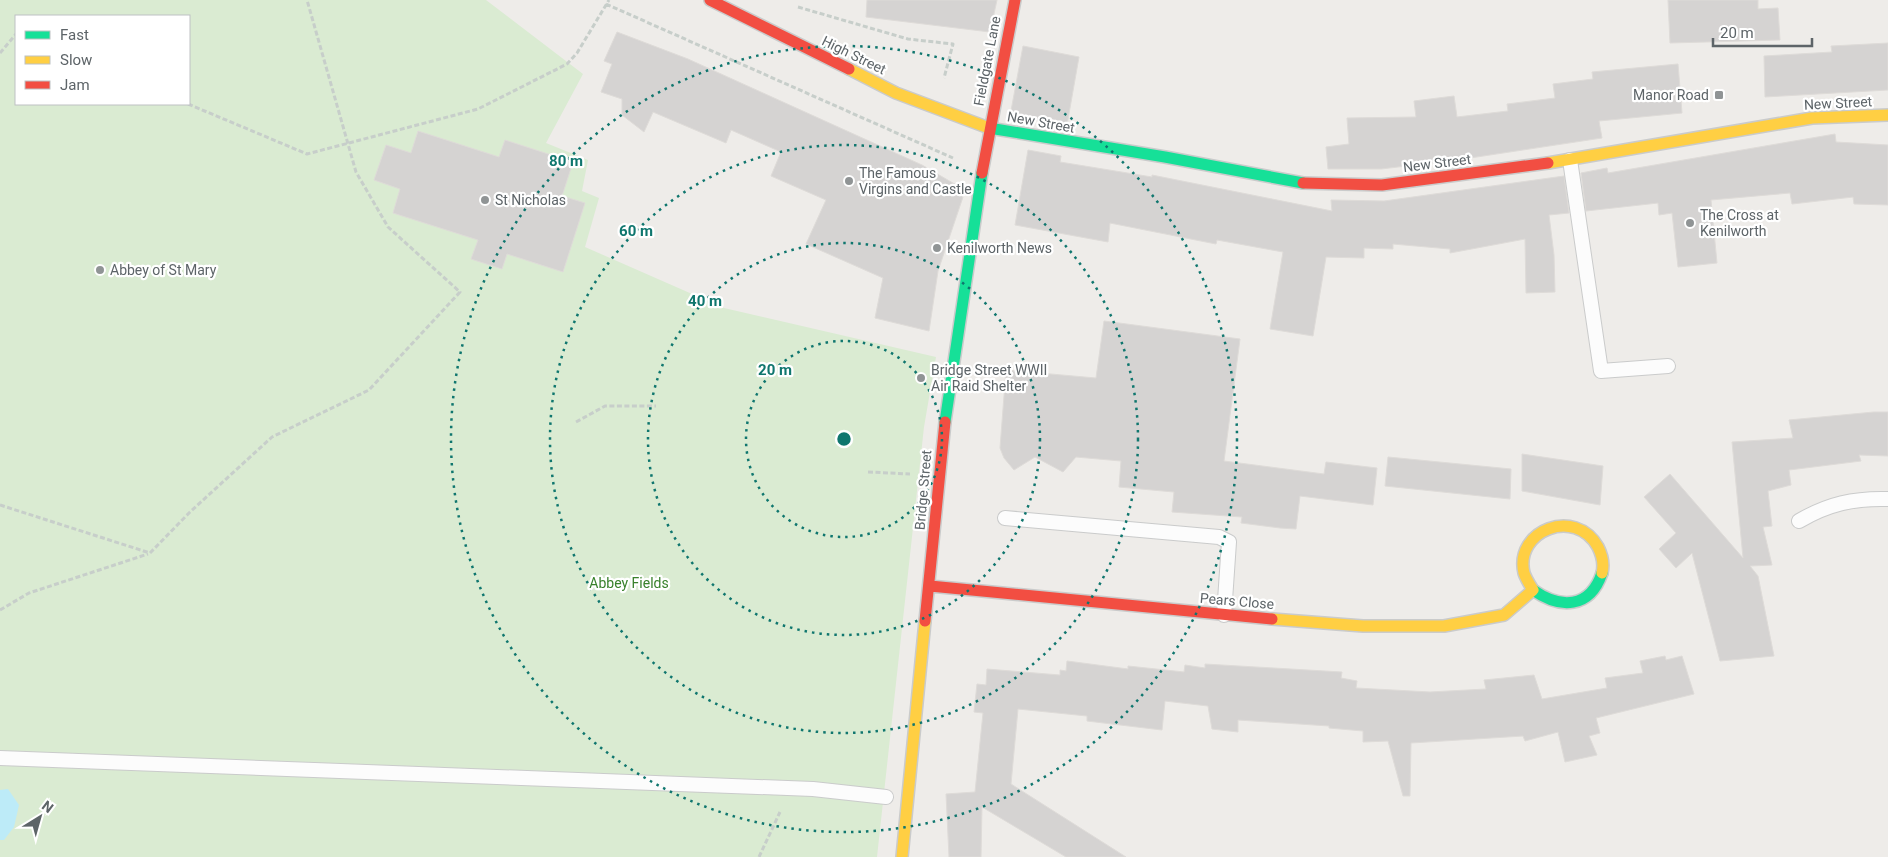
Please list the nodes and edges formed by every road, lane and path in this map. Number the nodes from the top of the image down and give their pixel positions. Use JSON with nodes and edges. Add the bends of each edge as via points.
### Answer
{"nodes":[{"id":1,"x":307,"y":0,"type":"edge"},
{"id":2,"x":710,"y":0,"type":"edge"},
{"id":3,"x":1015,"y":0,"type":"edge"},
{"id":4,"x":608,"y":2,"type":"edge"},
{"id":5,"x":793,"y":6,"type":"dead end"},
{"id":6,"x":15,"y":35,"type":"edge"},
{"id":7,"x":952,"y":44,"type":"dead end"},
{"id":8,"x":0,"y":53,"type":"edge"},
{"id":9,"x":190,"y":105,"type":"edge"},
{"id":10,"x":1888,"y":115,"type":"edge"},
{"id":11,"x":989,"y":128,"type":"junction"},
{"id":12,"x":348,"y":143,"type":"junction"},
{"id":13,"x":927,"y":146,"type":"dead end"},
{"id":14,"x":1570,"y":160,"type":"junction"},
{"id":15,"x":1668,"y":366,"type":"dead end"},
{"id":16,"x":656,"y":406,"type":"dead end"},
{"id":17,"x":576,"y":422,"type":"dead end"},
{"id":18,"x":868,"y":472,"type":"dead end"},
{"id":19,"x":908,"y":474,"type":"dead end"},
{"id":20,"x":1888,"y":499,"type":"edge"},
{"id":21,"x":0,"y":505,"type":"edge"},
{"id":22,"x":1005,"y":518,"type":"dead end"},
{"id":23,"x":1799,"y":521,"type":"dead end"},
{"id":24,"x":150,"y":553,"type":"junction"},
{"id":25,"x":930,"y":586,"type":"junction"},
{"id":26,"x":1533,"y":590,"type":"junction"},
{"id":27,"x":0,"y":610,"type":"edge"},
{"id":28,"x":1224,"y":615,"type":"junction"},
{"id":29,"x":0,"y":758,"type":"edge"},
{"id":30,"x":792,"y":788,"type":"junction"},
{"id":31,"x":886,"y":796,"type":"dead end"},
{"id":32,"x":759,"y":857,"type":"edge"},
{"id":33,"x":902,"y":857,"type":"edge"}],
"edges":[{"from":1,"to":12,"type":"path"},
{"from":2,"to":11,"type":"main road","name":"High Street","via":[[896,93]]},
{"from":3,"to":11,"type":"main road","name":"Fieldgate Lane"},
{"from":4,"to":12,"type":"path","via":[[567,64],[478,109]]},
{"from":4,"to":13,"type":"path"},
{"from":5,"to":7,"type":"path","via":[[888,34]]},
{"from":6,"to":8,"type":"path"},
{"from":9,"to":12,"type":"path","via":[[307,154]]},
{"from":10,"to":14,"type":"main road","name":"New Street","via":[[1812,118]]},
{"from":11,"to":14,"type":"main road","name":"New Street","via":[[1307,184],[1382,184]]},
{"from":11,"to":25,"type":"main road","name":"Bridge Street","via":[[944,428]]},
{"from":12,"to":24,"type":"path","via":[[356,172],[388,227],[460,292],[369,390],[272,437]]},
{"from":14,"to":15,"type":"lane","via":[[1601,371]]},
{"from":16,"to":17,"type":"path","via":[[605,406]]},
{"from":18,"to":19,"type":"path"},
{"from":20,"to":23,"type":"lane","via":[[1848,500],[1832,504]]},
{"from":21,"to":24,"type":"path"},
{"from":22,"to":28,"type":"lane","via":[[1219,537],[1229,542]]},
{"from":24,"to":27,"type":"path","via":[[29,593]]},
{"from":25,"to":28,"type":"main road","name":"Pears Close"},
{"from":25,"to":33,"type":"main road","name":"Bridge Street"},
{"from":26,"to":26,"type":"main road","via":[[1524,573],[1524,560],[1527,548],[1544,530],[1568,525],[1586,532],[1599,546],[1603,571],[1598,586],[1586,598],[1572,604],[1556,604],[1541,598]]},
{"from":26,"to":28,"type":"main road","name":"Pears Close","via":[[1504,615],[1444,626],[1363,626]]},
{"from":29,"to":30,"type":"lane"},
{"from":30,"to":31,"type":"lane"},
{"from":30,"to":32,"type":"path"}]}
